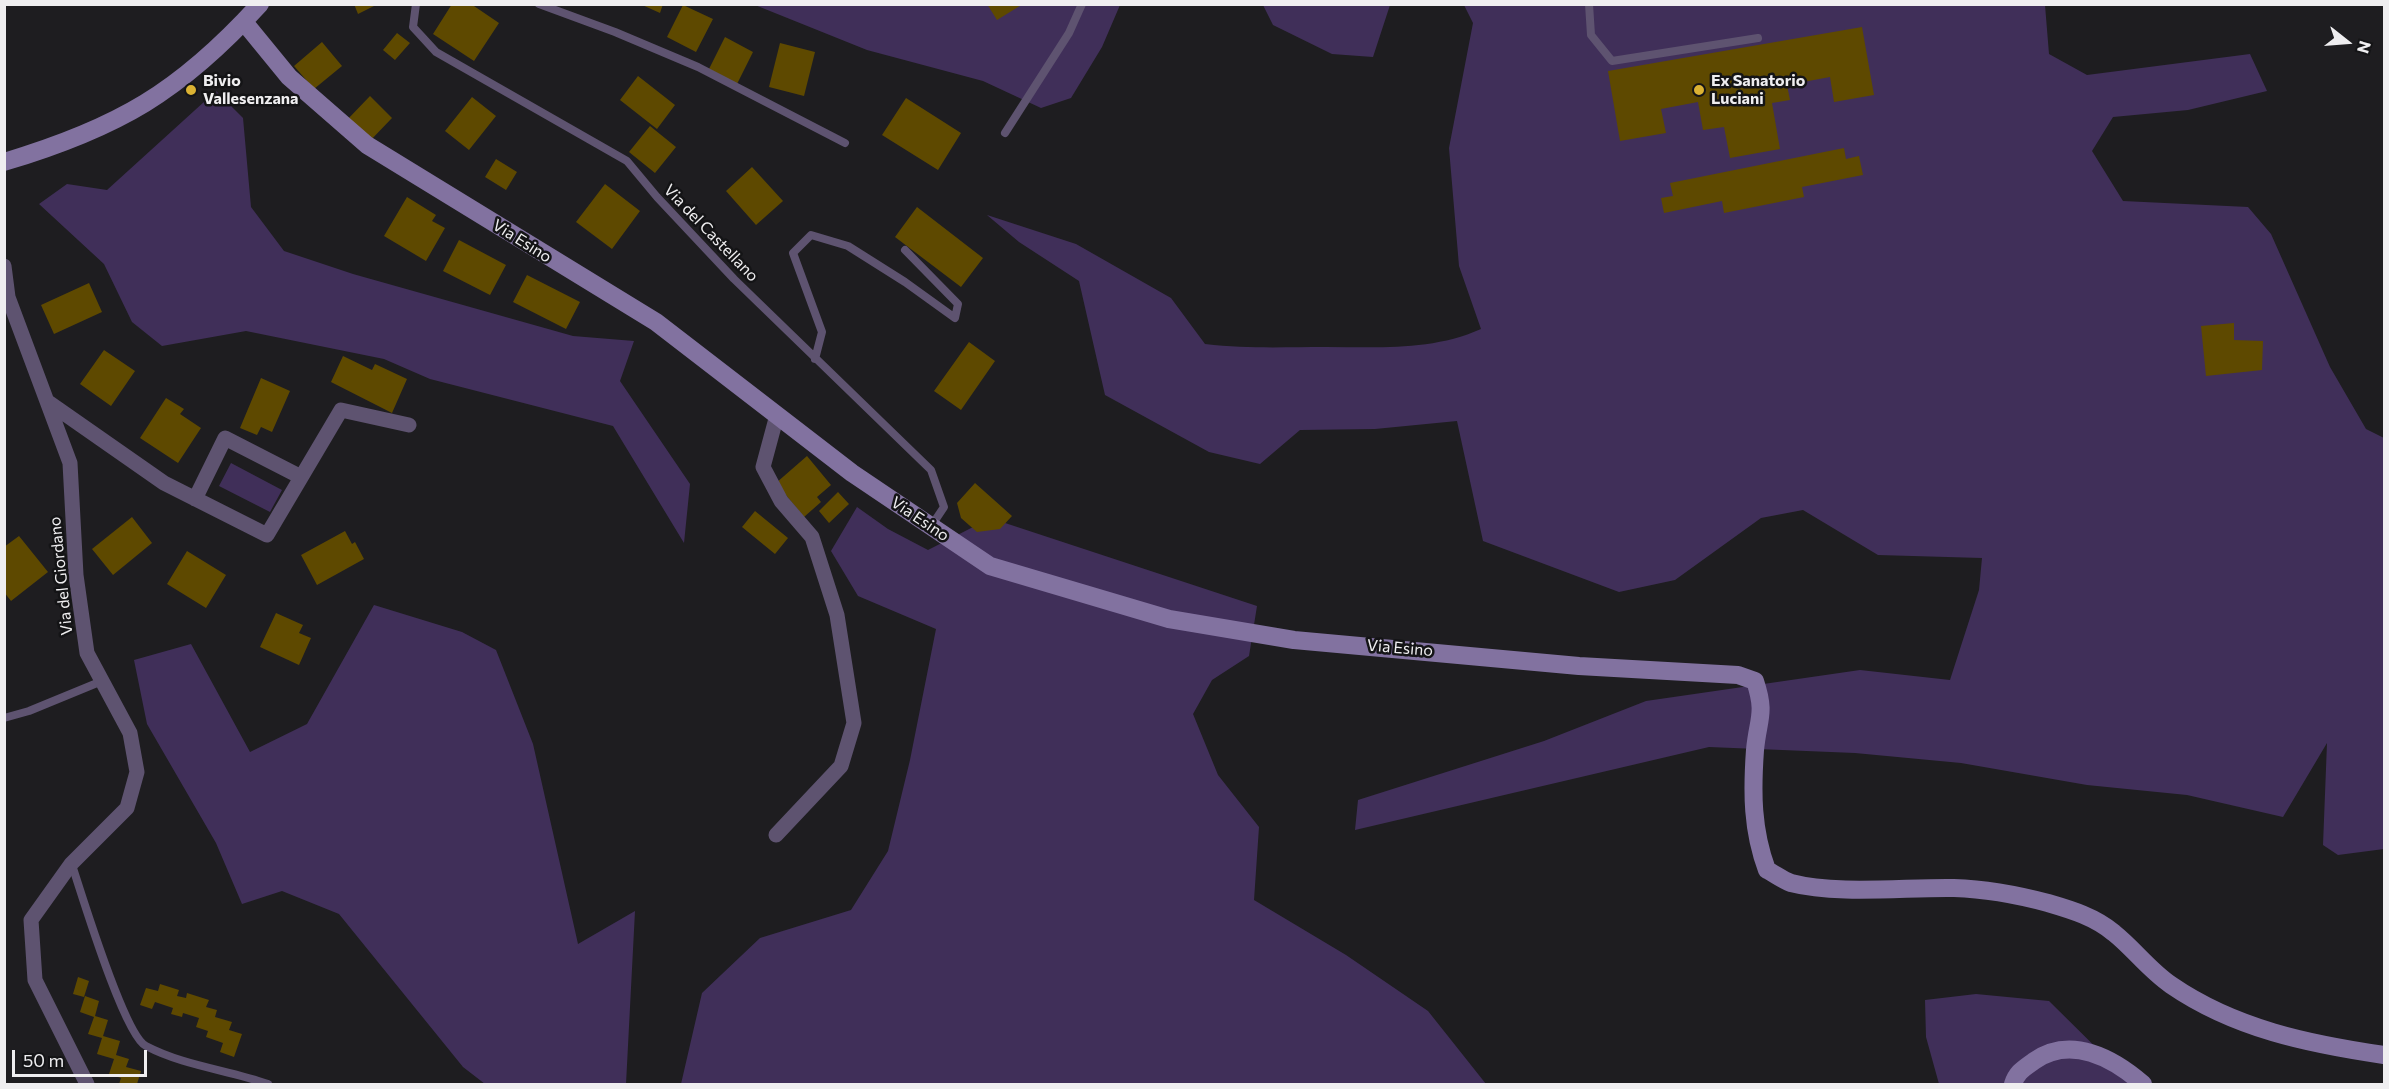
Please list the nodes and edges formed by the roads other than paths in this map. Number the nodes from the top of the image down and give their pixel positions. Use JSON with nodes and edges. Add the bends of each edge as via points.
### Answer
{"nodes":[{"id":1,"x":260,"y":4,"type":"edge"},
{"id":2,"x":416,"y":4,"type":"edge"},
{"id":3,"x":539,"y":4,"type":"edge"},
{"id":4,"x":1082,"y":4,"type":"edge"},
{"id":5,"x":1589,"y":4,"type":"edge"},
{"id":6,"x":244,"y":22,"type":"junction"},
{"id":7,"x":1758,"y":38,"type":"dead end"},
{"id":8,"x":1005,"y":133,"type":"dead end"},
{"id":9,"x":845,"y":143,"type":"dead end"},
{"id":10,"x":4,"y":162,"type":"edge"},
{"id":11,"x":905,"y":250,"type":"dead end"},
{"id":12,"x":4,"y":266,"type":"edge"},
{"id":13,"x":815,"y":359,"type":"junction"},
{"id":14,"x":48,"y":402,"type":"junction"},
{"id":15,"x":777,"y":415,"type":"junction"},
{"id":16,"x":409,"y":424,"type":"dead end"},
{"id":17,"x":301,"y":477,"type":"junction"},
{"id":18,"x":195,"y":499,"type":"junction"},
{"id":19,"x":931,"y":526,"type":"junction"},
{"id":20,"x":102,"y":681,"type":"junction"},
{"id":21,"x":4,"y":717,"type":"edge"},
{"id":22,"x":776,"y":835,"type":"dead end"},
{"id":23,"x":71,"y":864,"type":"junction"},
{"id":24,"x":2385,"y":1055,"type":"edge"},
{"id":25,"x":87,"y":1084,"type":"edge"},
{"id":26,"x":268,"y":1084,"type":"edge"},
{"id":27,"x":2013,"y":1084,"type":"edge"},
{"id":28,"x":2143,"y":1084,"type":"edge"}],
"edges":[{"from":1,"to":6,"type":"street"},
{"from":2,"to":13,"type":"lane","name":"Via del Castellano","via":[[413,27],[436,51],[627,161],[726,270]]},
{"from":3,"to":9,"type":"lane","via":[[698,67]]},
{"from":4,"to":8,"type":"lane","via":[[1069,33]]},
{"from":5,"to":7,"type":"lane","via":[[1591,35],[1612,61]]},
{"from":6,"to":10,"type":"street","via":[[199,66],[144,106],[76,138]]},
{"from":6,"to":15,"type":"street","name":"Via Esino","via":[[289,77],[367,145],[656,322]]},
{"from":11,"to":13,"type":"lane","via":[[958,304],[955,318],[848,246],[811,235],[793,253],[822,332]]},
{"from":12,"to":14,"type":"street","name":"Via del Giordano","via":[[8,297]]},
{"from":13,"to":19,"type":"lane","name":"Via del Castellano","via":[[931,471],[945,507]]},
{"from":14,"to":18,"type":"street","via":[[164,483]]},
{"from":14,"to":20,"type":"street","name":"Via del Giordano","via":[[70,463],[76,575],[87,653]]},
{"from":15,"to":19,"type":"street","name":"Via Esino","via":[[852,473]]},
{"from":15,"to":22,"type":"street","via":[[763,467],[782,501],[812,537],[837,615],[854,723],[841,766]]},
{"from":16,"to":17,"type":"street","via":[[341,410]]},
{"from":17,"to":18,"type":"street","via":[[267,536]]},
{"from":17,"to":18,"type":"street","via":[[225,438]]},
{"from":19,"to":24,"type":"street","name":"Via Esino","via":[[990,566],[1169,619],[1294,640],[1579,666],[1738,675],[1755,681],[1763,706],[1752,799],[1757,843],[1767,870],[1790,882],[1821,887],[1955,888],[2006,893],[2048,903],[2086,915],[2114,933],[2170,984],[2215,1011],[2264,1031]]},
{"from":20,"to":21,"type":"lane"},
{"from":20,"to":23,"type":"street","name":"Via del Giordano","via":[[130,733],[137,772],[127,808]]},
{"from":23,"to":25,"type":"street","name":"Via del Giordano","via":[[32,920],[35,980]]},
{"from":23,"to":26,"type":"lane","via":[[121,1006],[143,1045],[187,1062]]},
{"from":27,"to":28,"type":"street","via":[[2017,1073],[2044,1054],[2071,1048],[2103,1055]]}]}
